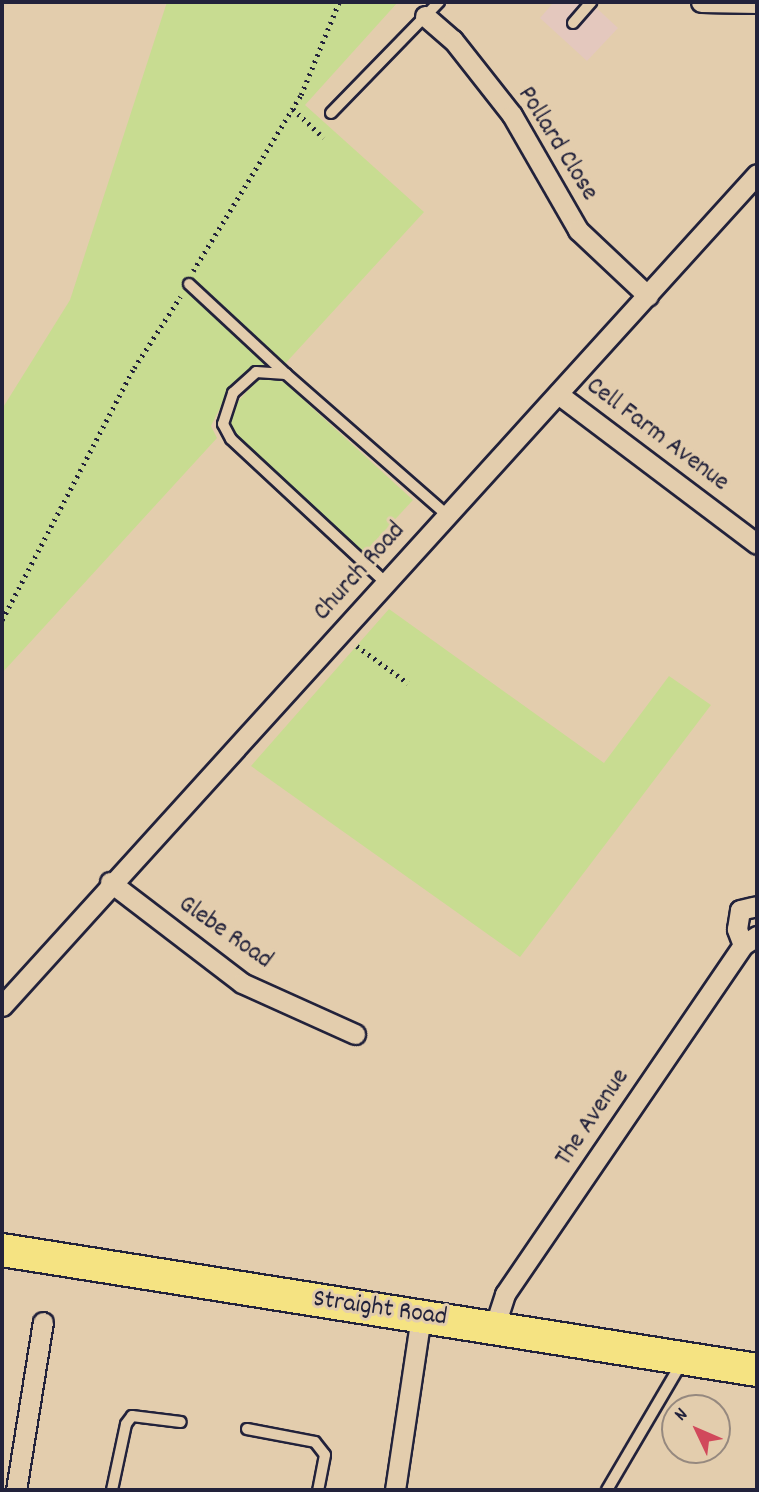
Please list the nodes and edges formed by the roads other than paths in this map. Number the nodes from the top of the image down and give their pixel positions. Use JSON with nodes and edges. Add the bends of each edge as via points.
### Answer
{"nodes":[{"id":1,"x":439,"y":2,"type":"edge"},
{"id":2,"x":591,"y":2,"type":"edge"},
{"id":3,"x":701,"y":2,"type":"edge"},
{"id":4,"x":757,"y":3,"type":"edge"},
{"id":5,"x":425,"y":16,"type":"junction"},
{"id":6,"x":573,"y":23,"type":"dead end"},
{"id":7,"x":331,"y":113,"type":"dead end"},
{"id":8,"x":757,"y":174,"type":"edge"},
{"id":9,"x":188,"y":284,"type":"road end"},
{"id":10,"x":649,"y":296,"type":"junction"},
{"id":11,"x":286,"y":374,"type":"junction"},
{"id":12,"x":558,"y":394,"type":"junction"},
{"id":13,"x":447,"y":515,"type":"junction"},
{"id":14,"x":757,"y":544,"type":"edge"},
{"id":15,"x":386,"y":582,"type":"junction"},
{"id":16,"x":110,"y":882,"type":"junction"},
{"id":17,"x":757,"y":906,"type":"edge"},
{"id":18,"x":750,"y":941,"type":"edge"},
{"id":19,"x":2,"y":1006,"type":"edge"},
{"id":20,"x":355,"y":1034,"type":"dead end"},
{"id":21,"x":2,"y":1250,"type":"edge"},
{"id":22,"x":421,"y":1317,"type":"junction"},
{"id":23,"x":43,"y":1322,"type":"dead end"},
{"id":24,"x":495,"y":1325,"type":"junction"},
{"id":25,"x":684,"y":1358,"type":"junction"},
{"id":26,"x":757,"y":1370,"type":"edge"},
{"id":27,"x":181,"y":1422,"type":"dead end"},
{"id":28,"x":247,"y":1429,"type":"dead end"},
{"id":29,"x":16,"y":1490,"type":"edge"},
{"id":30,"x":112,"y":1490,"type":"edge"},
{"id":31,"x":318,"y":1490,"type":"edge"},
{"id":32,"x":395,"y":1490,"type":"edge"},
{"id":33,"x":607,"y":1490,"type":"edge"}],
"edges":[{"from":1,"to":5,"type":"lane"},
{"from":2,"to":6,"type":"lane"},
{"from":3,"to":4,"type":"street"},
{"from":5,"to":7,"type":"lane"},
{"from":5,"to":10,"type":"street","name":"Pollard Close","via":[[453,40],[512,115],[578,230]]},
{"from":8,"to":10,"type":"street","name":"Church Road"},
{"from":9,"to":11,"type":"lane"},
{"from":10,"to":12,"type":"street","name":"Church Road"},
{"from":11,"to":13,"type":"lane"},
{"from":11,"to":15,"type":"lane","via":[[271,370],[247,378],[224,408],[223,424],[242,451]]},
{"from":12,"to":13,"type":"street","name":"Church Road"},
{"from":12,"to":14,"type":"street","name":"Cell Farm Avenue"},
{"from":13,"to":15,"type":"street","name":"Church Road"},
{"from":15,"to":16,"type":"street","name":"Church Road"},
{"from":16,"to":19,"type":"street","name":"Church Road"},
{"from":16,"to":20,"type":"street","name":"Glebe Road","via":[[242,983]]},
{"from":17,"to":18,"type":"street","name":"The Avenue","via":[[740,910],[737,929]]},
{"from":18,"to":24,"type":"street","name":"The Avenue","via":[[505,1294]]},
{"from":21,"to":22,"type":"main road","name":"Straight Road"},
{"from":22,"to":24,"type":"main road","name":"Straight Road"},
{"from":22,"to":32,"type":"street"},
{"from":23,"to":29,"type":"street"},
{"from":24,"to":25,"type":"main road","name":"Straight Road"},
{"from":25,"to":26,"type":"main road","name":"Straight Road"},
{"from":25,"to":33,"type":"lane"},
{"from":27,"to":30,"type":"lane","via":[[132,1416],[125,1424]]},
{"from":28,"to":31,"type":"lane","via":[[315,1442],[325,1455]]}]}
